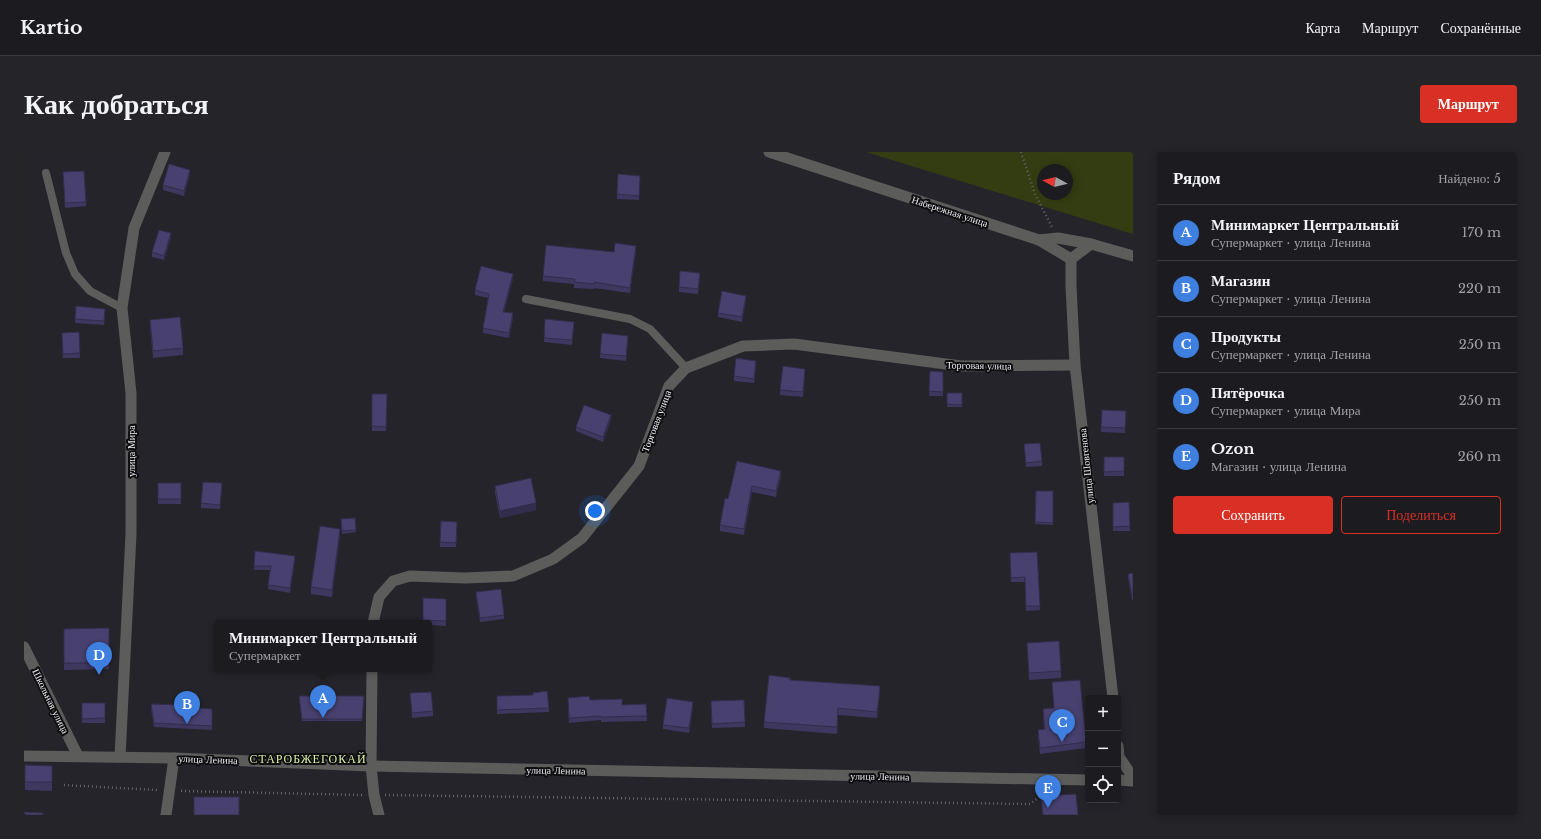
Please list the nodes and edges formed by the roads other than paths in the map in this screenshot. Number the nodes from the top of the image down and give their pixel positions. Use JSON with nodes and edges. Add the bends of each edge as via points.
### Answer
{"nodes":[{"id":1,"x":165,"y":152,"type":"edge"},
{"id":2,"x":769,"y":152,"type":"edge"},
{"id":3,"x":46,"y":173,"type":"dead end"},
{"id":4,"x":1039,"y":240,"type":"junction"},
{"id":5,"x":1091,"y":244,"type":"junction"},
{"id":6,"x":1133,"y":256,"type":"edge"},
{"id":7,"x":1071,"y":259,"type":"junction"},
{"id":8,"x":526,"y":299,"type":"dead end"},
{"id":9,"x":122,"y":308,"type":"junction"},
{"id":10,"x":1075,"y":365,"type":"junction"},
{"id":11,"x":686,"y":368,"type":"junction"},
{"id":12,"x":373,"y":620,"type":"edge"},
{"id":13,"x":24,"y":647,"type":"edge"},
{"id":14,"x":372,"y":672,"type":"edge"},
{"id":15,"x":1113,"y":695,"type":"edge"},
{"id":16,"x":24,"y":756,"type":"edge"},
{"id":17,"x":78,"y":756,"type":"junction"},
{"id":18,"x":120,"y":757,"type":"junction"},
{"id":19,"x":174,"y":758,"type":"junction"},
{"id":20,"x":1121,"y":760,"type":"edge"},
{"id":21,"x":371,"y":766,"type":"junction"},
{"id":22,"x":1133,"y":777,"type":"edge"},
{"id":23,"x":1085,"y":780,"type":"edge"},
{"id":24,"x":1121,"y":780,"type":"edge"},
{"id":25,"x":1133,"y":781,"type":"edge"},
{"id":26,"x":166,"y":815,"type":"edge"},
{"id":27,"x":379,"y":815,"type":"edge"}],
"edges":[{"from":1,"to":9,"type":"street","name":"улица Мира","via":[[134,228]]},
{"from":2,"to":4,"type":"street","name":"Набережная улица"},
{"from":3,"to":9,"type":"lane","via":[[66,253],[75,274],[90,292]]},
{"from":4,"to":5,"type":"street","name":"Набережная улица","via":[[1058,238]]},
{"from":4,"to":7,"type":"street"},
{"from":5,"to":6,"type":"street","name":"Набережная улица"},
{"from":5,"to":7,"type":"street"},
{"from":7,"to":10,"type":"street","name":"улица Шовгенова"},
{"from":8,"to":11,"type":"lane","via":[[630,319],[650,329]]},
{"from":9,"to":18,"type":"street","name":"улица Мира","via":[[131,393],[131,534]]},
{"from":10,"to":11,"type":"street","name":"Торговая улица","via":[[961,366],[794,344],[743,346]]},
{"from":10,"to":15,"type":"street","name":"улица Шовгенова"},
{"from":11,"to":12,"type":"street","name":"Торговая улица","via":[[668,386],[639,466],[582,538],[553,559],[513,576],[410,576],[393,581],[379,597]]},
{"from":13,"to":17,"type":"street","name":"Школьная улица"},
{"from":14,"to":21,"type":"street"},
{"from":16,"to":17,"type":"street","name":"улица Ленина"},
{"from":17,"to":18,"type":"street","name":"улица Ленина"},
{"from":18,"to":19,"type":"street","name":"улица Ленина"},
{"from":19,"to":21,"type":"street","name":"улица Ленина"},
{"from":19,"to":26,"type":"street"},
{"from":20,"to":22,"type":"street"},
{"from":21,"to":23,"type":"street","name":"улица Ленина"},
{"from":21,"to":27,"type":"street"},
{"from":24,"to":25,"type":"street"}]}
